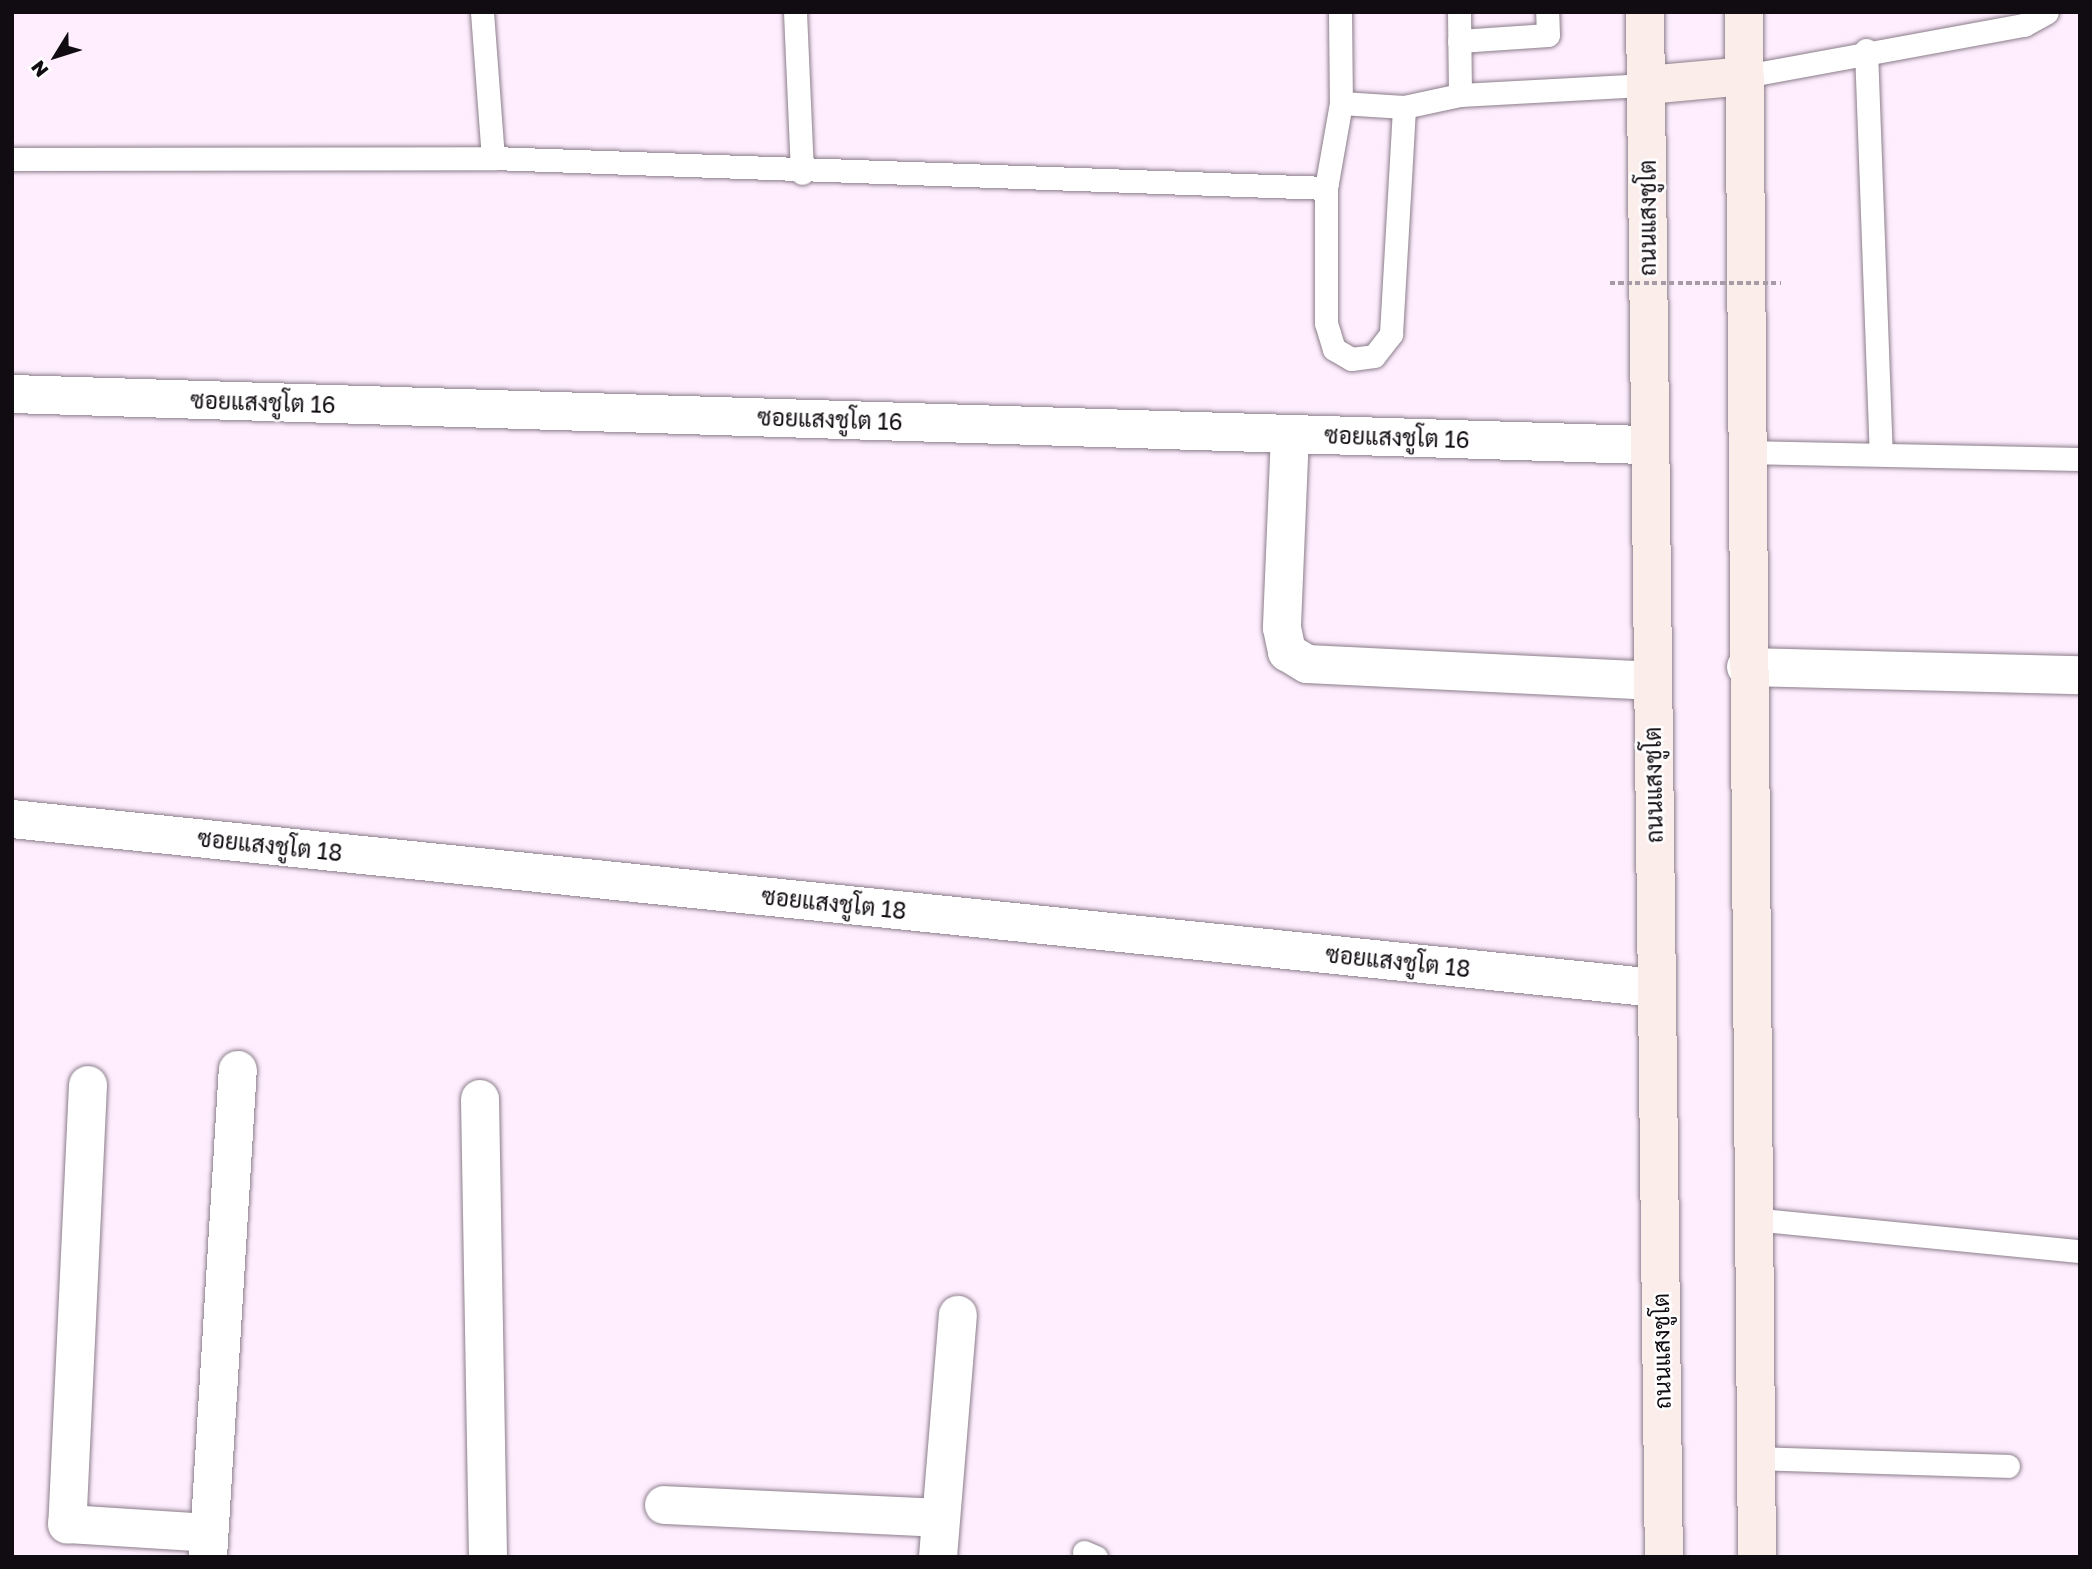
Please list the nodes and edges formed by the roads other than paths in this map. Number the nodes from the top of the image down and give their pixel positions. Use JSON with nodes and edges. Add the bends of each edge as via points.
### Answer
{"nodes":[{"id":1,"x":482,"y":12,"type":"edge"},
{"id":2,"x":795,"y":12,"type":"edge"},
{"id":3,"x":1340,"y":12,"type":"edge"},
{"id":4,"x":1459,"y":12,"type":"edge"},
{"id":5,"x":1547,"y":12,"type":"edge"},
{"id":6,"x":1645,"y":12,"type":"edge"},
{"id":7,"x":1744,"y":12,"type":"edge"},
{"id":8,"x":2047,"y":12,"type":"edge"},
{"id":9,"x":1459,"y":41,"type":"junction"},
{"id":10,"x":1866,"y":50,"type":"junction"},
{"id":11,"x":1745,"y":76,"type":"junction"},
{"id":12,"x":1647,"y":85,"type":"junction"},
{"id":13,"x":1460,"y":94,"type":"junction"},
{"id":14,"x":1341,"y":103,"type":"junction"},
{"id":15,"x":1404,"y":107,"type":"junction"},
{"id":16,"x":493,"y":158,"type":"junction"},
{"id":17,"x":12,"y":159,"type":"edge"},
{"id":18,"x":802,"y":173,"type":"junction"},
{"id":19,"x":1326,"y":188,"type":"junction"},
{"id":20,"x":12,"y":394,"type":"edge"},
{"id":21,"x":1290,"y":434,"type":"junction"},
{"id":22,"x":1648,"y":445,"type":"junction"},
{"id":23,"x":1742,"y":452,"type":"junction"},
{"id":24,"x":1881,"y":454,"type":"junction"},
{"id":25,"x":2080,"y":459,"type":"edge"},
{"id":26,"x":1746,"y":667,"type":"junction"},
{"id":27,"x":2080,"y":675,"type":"edge"},
{"id":28,"x":1651,"y":681,"type":"junction"},
{"id":29,"x":12,"y":819,"type":"edge"},
{"id":30,"x":1656,"y":988,"type":"junction"},
{"id":31,"x":237,"y":1070,"type":"dead end"},
{"id":32,"x":88,"y":1085,"type":"dead end"},
{"id":33,"x":480,"y":1099,"type":"dead end"},
{"id":34,"x":1752,"y":1219,"type":"junction"},
{"id":35,"x":2080,"y":1251,"type":"edge"},
{"id":36,"x":958,"y":1315,"type":"dead end"},
{"id":37,"x":1755,"y":1458,"type":"junction"},
{"id":38,"x":2008,"y":1466,"type":"dead end"},
{"id":39,"x":664,"y":1505,"type":"dead end"},
{"id":40,"x":939,"y":1518,"type":"junction"},
{"id":41,"x":208,"y":1545,"type":"edge"},
{"id":42,"x":488,"y":1557,"type":"edge"},
{"id":43,"x":938,"y":1557,"type":"edge"},
{"id":44,"x":1664,"y":1557,"type":"edge"},
{"id":45,"x":1757,"y":1557,"type":"edge"}],
"edges":[{"from":1,"to":16,"type":"lane"},
{"from":2,"to":18,"type":"lane"},
{"from":3,"to":14,"type":"lane"},
{"from":4,"to":9,"type":"lane"},
{"from":5,"to":9,"type":"lane","via":[[1548,35]]},
{"from":6,"to":12,"type":"main road","name":"ถนนแสงชูโต"},
{"from":7,"to":11,"type":"main road"},
{"from":8,"to":10,"type":"lane","via":[[2024,25]]},
{"from":9,"to":13,"type":"lane"},
{"from":10,"to":11,"type":"lane"},
{"from":10,"to":24,"type":"lane"},
{"from":11,"to":12,"type":"main road"},
{"from":11,"to":23,"type":"main road"},
{"from":12,"to":13,"type":"lane"},
{"from":12,"to":22,"type":"main road","name":"ถนนแสงชูโต"},
{"from":13,"to":15,"type":"lane"},
{"from":14,"to":15,"type":"lane"},
{"from":14,"to":19,"type":"lane"},
{"from":15,"to":19,"type":"lane","via":[[1391,334],[1374,356],[1351,359],[1334,349],[1326,323]]},
{"from":16,"to":17,"type":"lane"},
{"from":16,"to":18,"type":"lane"},
{"from":18,"to":19,"type":"lane"},
{"from":20,"to":21,"type":"street","name":"ซอยแสงชูโต 16"},
{"from":21,"to":22,"type":"street","name":"ซอยแสงชูโต 16"},
{"from":21,"to":28,"type":"street","via":[[1282,628],[1287,652],[1307,664]]},
{"from":22,"to":28,"type":"main road","name":"ถนนแสงชูโต"},
{"from":23,"to":24,"type":"lane"},
{"from":23,"to":26,"type":"main road"},
{"from":24,"to":25,"type":"lane"},
{"from":26,"to":27,"type":"street"},
{"from":26,"to":34,"type":"main road"},
{"from":28,"to":30,"type":"main road","name":"ถนนแสงชูโต"},
{"from":29,"to":30,"type":"street","name":"ซอยแสงชูโต 18"},
{"from":30,"to":44,"type":"main road","name":"ถนนแสงชูโต"},
{"from":31,"to":41,"type":"street"},
{"from":32,"to":41,"type":"street","via":[[67,1524]]},
{"from":33,"to":42,"type":"street"},
{"from":34,"to":35,"type":"lane"},
{"from":34,"to":37,"type":"main road"},
{"from":36,"to":40,"type":"street"},
{"from":37,"to":38,"type":"lane"},
{"from":37,"to":45,"type":"main road"},
{"from":39,"to":40,"type":"street"},
{"from":40,"to":43,"type":"street"}]}
